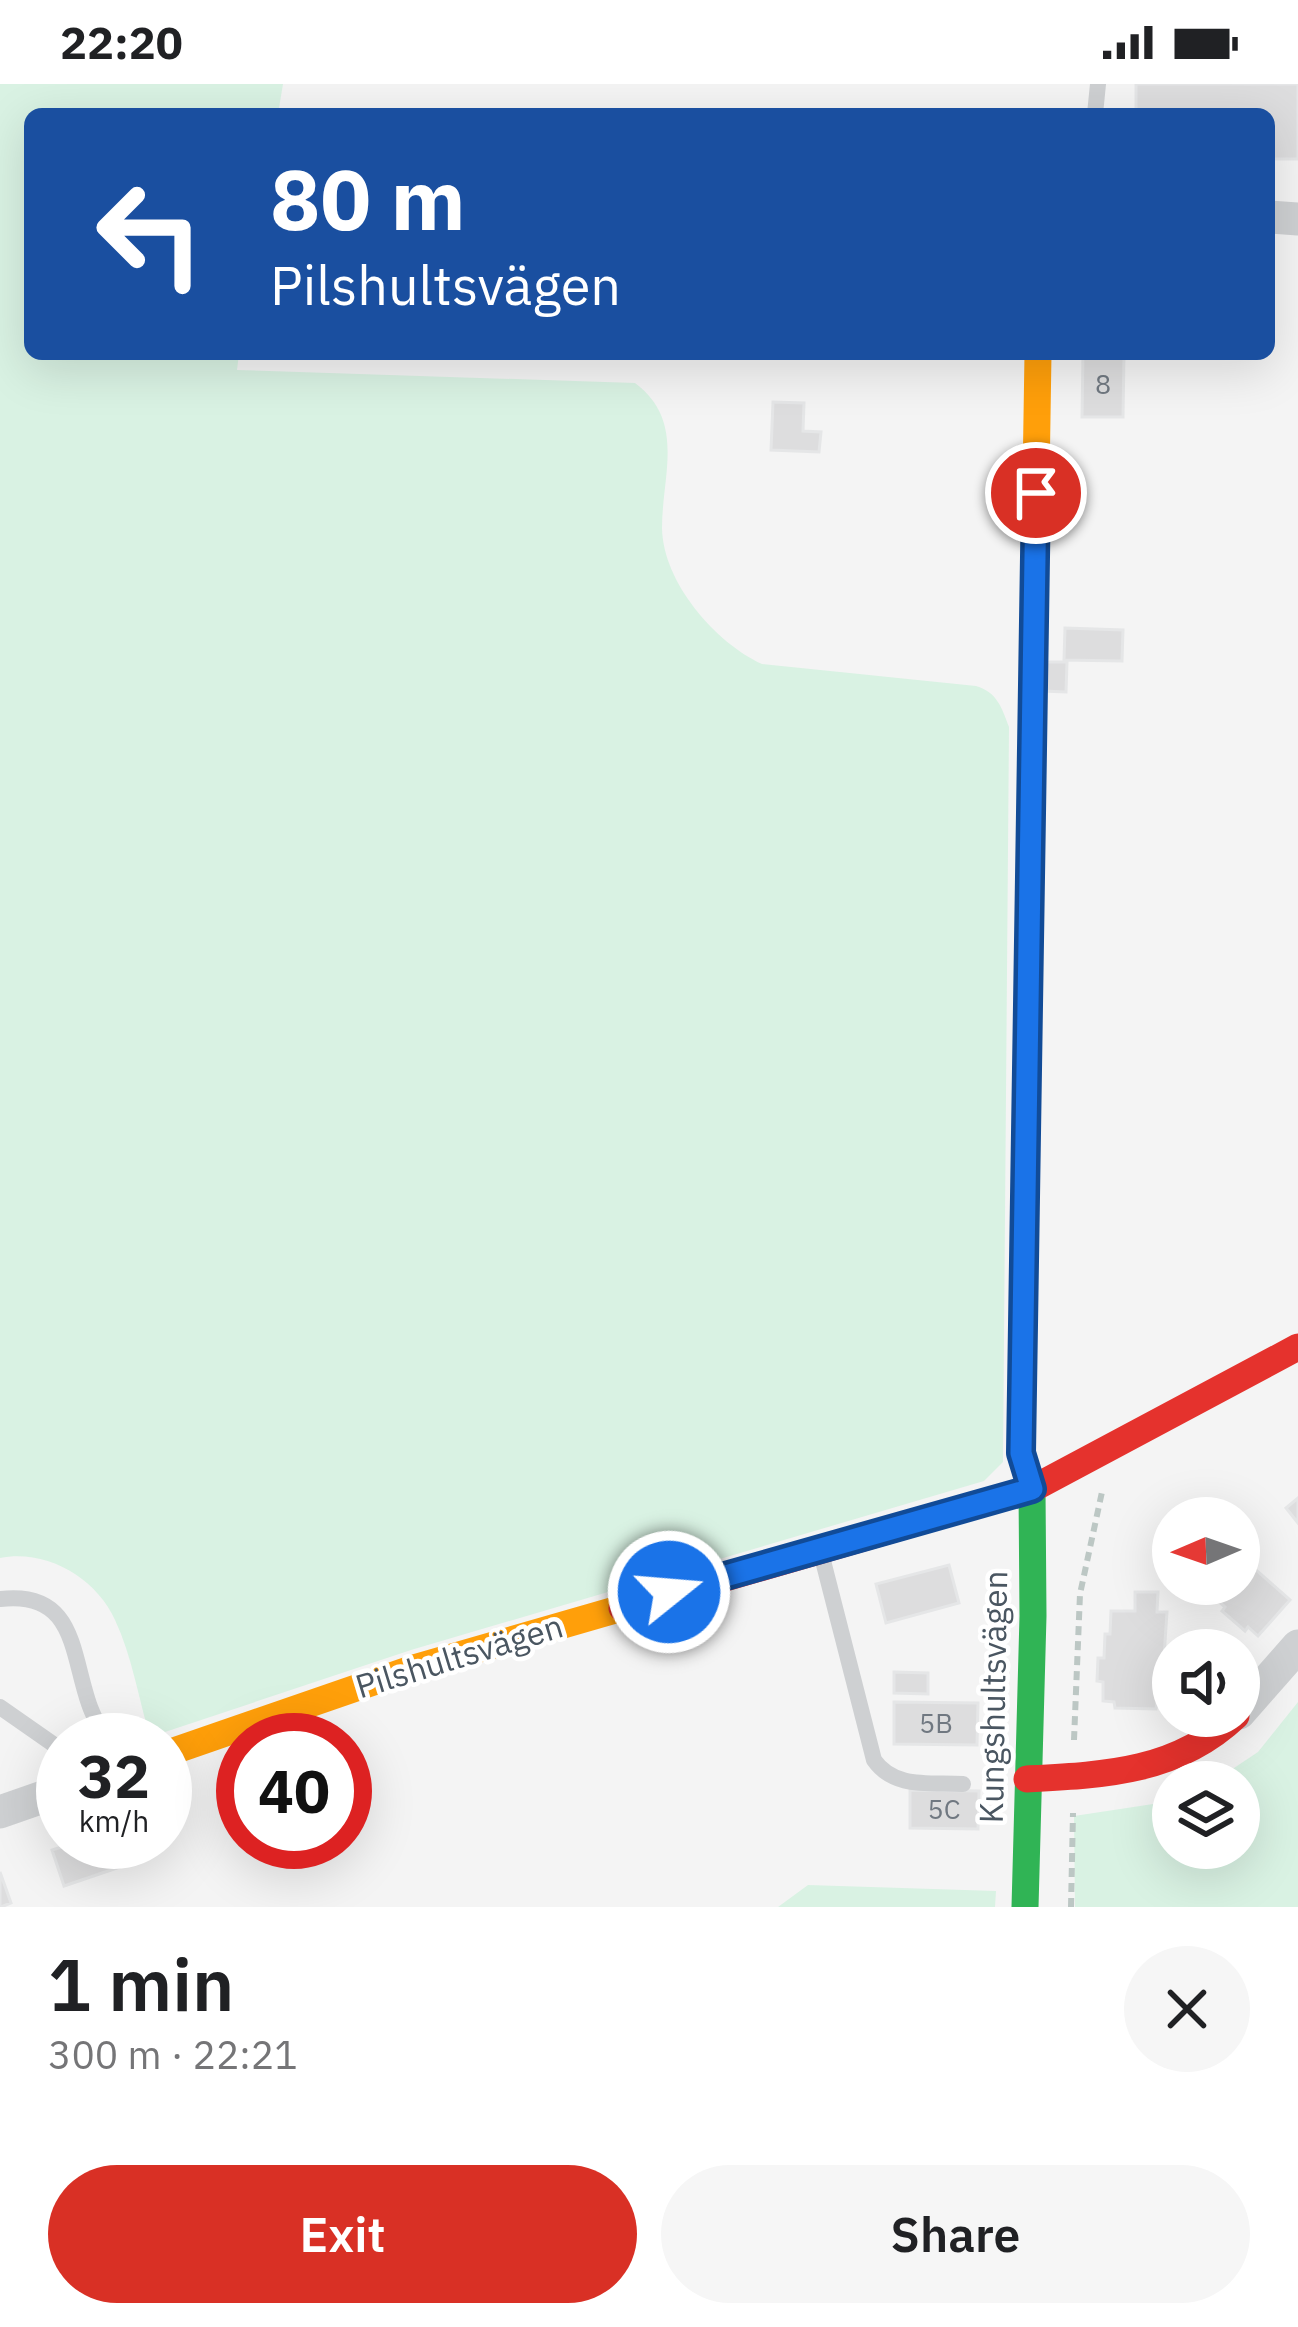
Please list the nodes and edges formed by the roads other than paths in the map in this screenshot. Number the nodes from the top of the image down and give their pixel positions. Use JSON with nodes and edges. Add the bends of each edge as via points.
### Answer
{"nodes":[{"id":1,"x":1038,"y":360,"type":"edge"},
{"id":2,"x":1298,"y":1347,"type":"edge"},
{"id":3,"x":1032,"y":1489,"type":"junction"},
{"id":4,"x":820,"y":1549,"type":"junction"},
{"id":5,"x":0,"y":1599,"type":"edge"},
{"id":6,"x":1298,"y":1646,"type":"edge"},
{"id":7,"x":1260,"y":1689,"type":"edge"},
{"id":8,"x":0,"y":1707,"type":"edge"},
{"id":9,"x":93,"y":1713,"type":"edge"},
{"id":10,"x":36,"y":1732,"type":"edge"},
{"id":11,"x":1206,"y":1737,"type":"edge"},
{"id":12,"x":192,"y":1745,"type":"edge"},
{"id":13,"x":1027,"y":1778,"type":"junction"},
{"id":14,"x":963,"y":1784,"type":"dead end"},
{"id":15,"x":36,"y":1799,"type":"edge"},
{"id":16,"x":0,"y":1812,"type":"edge"},
{"id":17,"x":1025,"y":1907,"type":"edge"}],
"edges":[{"from":1,"to":3,"type":"street","via":[[1021,1453]]},
{"from":2,"to":3,"type":"street","name":"Pilshultsvägen"},
{"from":3,"to":4,"type":"street","name":"Pilshultsvägen"},
{"from":3,"to":13,"type":"street","name":"Kungshultsvägen"},
{"from":4,"to":12,"type":"street","name":"Pilshultsvägen","via":[[414,1668]]},
{"from":4,"to":14,"type":"lane","via":[[874,1760],[895,1780]]},
{"from":5,"to":9,"type":"lane","via":[[44,1604],[65,1625]]},
{"from":6,"to":7,"type":"street"},
{"from":8,"to":10,"type":"lane"},
{"from":11,"to":13,"type":"street","via":[[1137,1771]]},
{"from":13,"to":17,"type":"street","name":"Kungshultsvägen"},
{"from":15,"to":16,"type":"street"}]}
